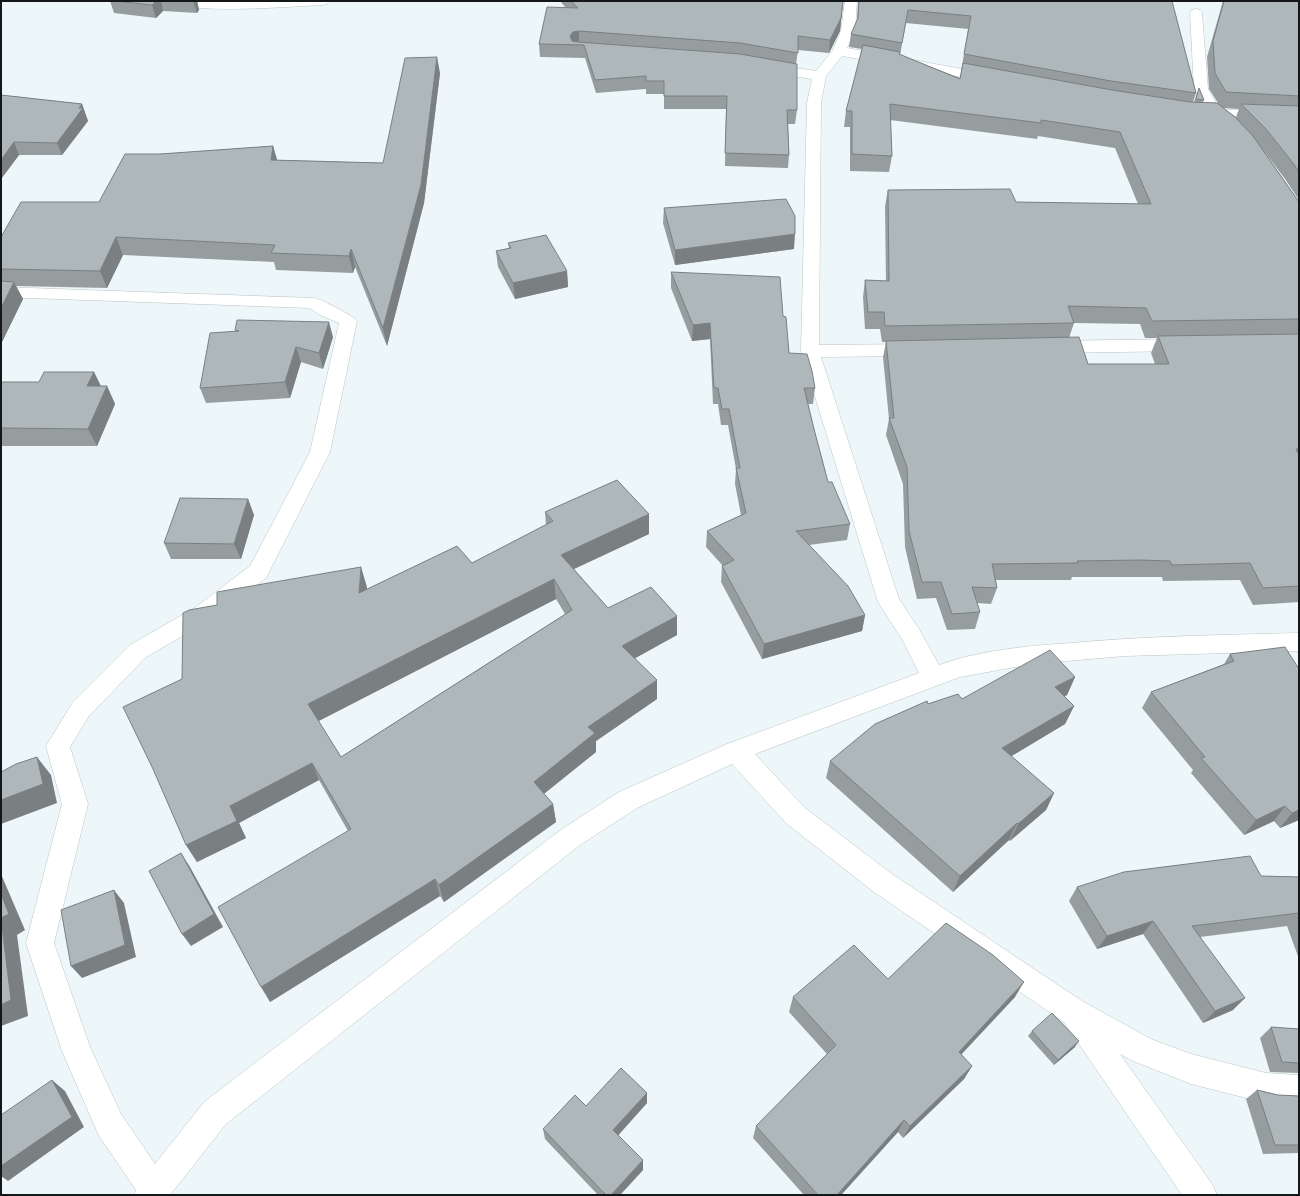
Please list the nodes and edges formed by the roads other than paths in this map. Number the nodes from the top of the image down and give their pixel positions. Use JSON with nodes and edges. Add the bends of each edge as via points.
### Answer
{"nodes":[{"id":1,"x":165,"y":1,"type":"edge"},
{"id":2,"x":323,"y":1,"type":"edge"},
{"id":3,"x":851,"y":1,"type":"edge"},
{"id":4,"x":1196,"y":13,"type":"dead end"},
{"id":5,"x":840,"y":51,"type":"junction"},
{"id":6,"x":758,"y":66,"type":"edge"},
{"id":7,"x":818,"y":76,"type":"junction"},
{"id":8,"x":1007,"y":81,"type":"edge"},
{"id":9,"x":1191,"y":112,"type":"edge"},
{"id":10,"x":1214,"y":113,"type":"junction"},
{"id":11,"x":1299,"y":117,"type":"edge"},
{"id":12,"x":1235,"y":129,"type":"edge"},
{"id":13,"x":1,"y":292,"type":"edge"},
{"id":14,"x":1204,"y":345,"type":"edge"},
{"id":15,"x":1039,"y":348,"type":"edge"},
{"id":16,"x":928,"y":349,"type":"edge"},
{"id":17,"x":810,"y":351,"type":"junction"},
{"id":18,"x":1299,"y":642,"type":"edge"},
{"id":19,"x":934,"y":678,"type":"junction"},
{"id":20,"x":736,"y":751,"type":"junction"},
{"id":21,"x":1072,"y":1011,"type":"junction"},
{"id":22,"x":1299,"y":1090,"type":"edge"},
{"id":23,"x":152,"y":1192,"type":"edge"},
{"id":24,"x":1201,"y":1195,"type":"edge"}],
"edges":[{"from":1,"to":2,"type":"street","via":[[198,5],[248,6]]},
{"from":3,"to":5,"type":"street","via":[[848,31]]},
{"from":4,"to":10,"type":"street","via":[[1201,89]]},
{"from":5,"to":7,"type":"street"},
{"from":5,"to":8,"type":"street"},
{"from":6,"to":7,"type":"street"},
{"from":7,"to":17,"type":"street","via":[[814,103]]},
{"from":9,"to":10,"type":"street"},
{"from":10,"to":11,"type":"street"},
{"from":10,"to":12,"type":"street"},
{"from":13,"to":23,"type":"street","via":[[314,303],[348,321],[320,452],[258,572],[204,613],[138,651],[81,709],[58,746],[75,804],[40,943],[77,1051],[110,1125]]},
{"from":14,"to":15,"type":"street"},
{"from":16,"to":17,"type":"street"},
{"from":17,"to":19,"type":"street","via":[[889,602],[911,635]]},
{"from":18,"to":19,"type":"street","via":[[1126,647],[1032,655],[958,668]]},
{"from":19,"to":20,"type":"street"},
{"from":20,"to":21,"type":"street","via":[[796,816],[883,883]]},
{"from":20,"to":23,"type":"street","via":[[628,800],[571,837],[215,1113]]},
{"from":21,"to":22,"type":"street","via":[[1143,1051],[1190,1069],[1266,1088]]},
{"from":21,"to":24,"type":"street"}]}
